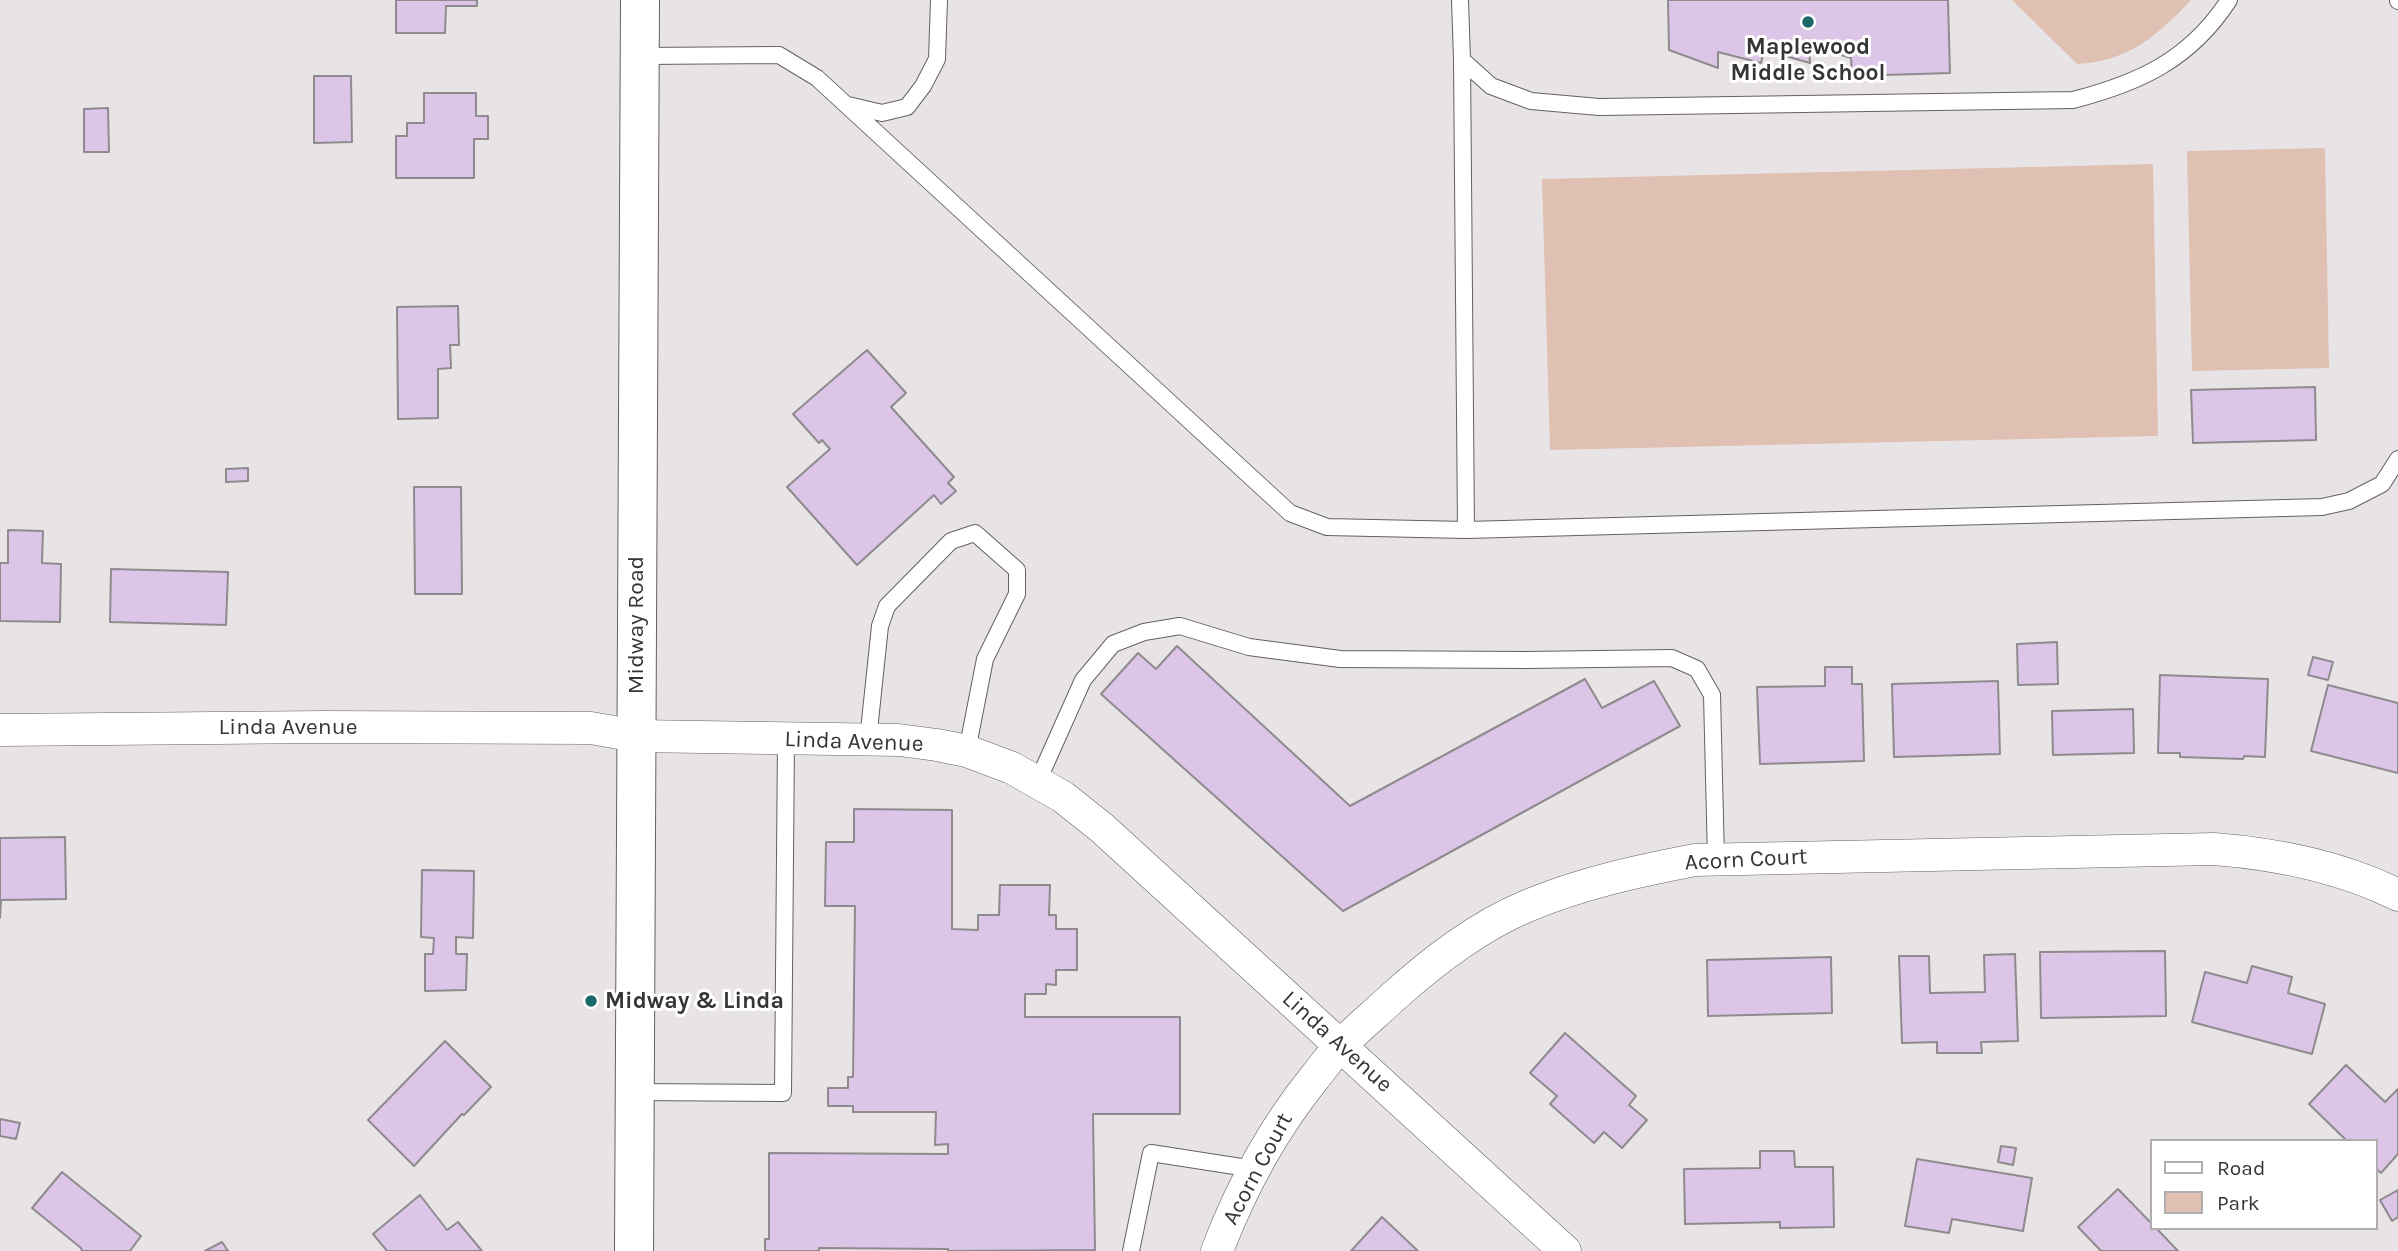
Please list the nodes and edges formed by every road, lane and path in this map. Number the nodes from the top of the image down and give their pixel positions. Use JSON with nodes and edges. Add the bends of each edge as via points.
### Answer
{"nodes":[{"id":1,"x":640,"y":0,"type":"edge"},
{"id":2,"x":939,"y":0,"type":"edge"},
{"id":3,"x":1460,"y":0,"type":"edge"},
{"id":4,"x":2229,"y":0,"type":"edge"},
{"id":5,"x":640,"y":56,"type":"junction"},
{"id":6,"x":1462,"y":60,"type":"junction"},
{"id":7,"x":846,"y":105,"type":"junction"},
{"id":8,"x":2398,"y":459,"type":"edge"},
{"id":9,"x":1466,"y":530,"type":"junction"},
{"id":10,"x":0,"y":730,"type":"edge"},
{"id":11,"x":636,"y":736,"type":"junction"},
{"id":12,"x":786,"y":739,"type":"junction"},
{"id":13,"x":868,"y":740,"type":"junction"},
{"id":14,"x":967,"y":751,"type":"junction"},
{"id":15,"x":1038,"y":781,"type":"junction"},
{"id":16,"x":1716,"y":859,"type":"junction"},
{"id":17,"x":2398,"y":895,"type":"edge"},
{"id":18,"x":1340,"y":1045,"type":"junction"},
{"id":19,"x":634,"y":1092,"type":"junction"},
{"id":20,"x":1254,"y":1168,"type":"junction"},
{"id":21,"x":634,"y":1251,"type":"edge"},
{"id":22,"x":1130,"y":1251,"type":"edge"},
{"id":23,"x":1217,"y":1251,"type":"edge"},
{"id":24,"x":1565,"y":1251,"type":"edge"}],
"edges":[{"from":1,"to":5,"type":"main road","name":"Midway Road"},
{"from":2,"to":7,"type":"lane","via":[[937,59],[908,107],[882,113]]},
{"from":3,"to":6,"type":"lane"},
{"from":4,"to":6,"type":"lane","via":[[2170,61],[2141,79],[2073,100],[1600,107],[1531,101],[1491,86]]},
{"from":5,"to":7,"type":"lane","via":[[779,55],[817,78]]},
{"from":5,"to":11,"type":"main road","name":"Midway Road"},
{"from":6,"to":9,"type":"lane"},
{"from":7,"to":9,"type":"lane","via":[[1290,513],[1327,527]]},
{"from":8,"to":9,"type":"lane","via":[[2382,484],[2348,501],[2322,507]]},
{"from":10,"to":11,"type":"street","name":"Linda Avenue","via":[[591,728]]},
{"from":11,"to":12,"type":"street","name":"Linda Avenue"},
{"from":11,"to":19,"type":"main road","name":"Midway Road"},
{"from":12,"to":13,"type":"street","name":"Linda Avenue"},
{"from":12,"to":19,"type":"lane","via":[[783,1093]]},
{"from":13,"to":14,"type":"street","name":"Linda Avenue","via":[[916,741]]},
{"from":13,"to":14,"type":"lane","via":[[880,626],[887,606],[951,541],[975,533],[1017,570],[1017,594],[985,659]]},
{"from":14,"to":15,"type":"street","name":"Linda Avenue"},
{"from":15,"to":16,"type":"lane","via":[[1083,680],[1113,644],[1144,632],[1180,625],[1249,647],[1340,659],[1672,657],[1697,668],[1712,695]]},
{"from":15,"to":18,"type":"street","name":"Linda Avenue","via":[[1102,828]]},
{"from":16,"to":17,"type":"street","name":"Acorn Court","via":[[2214,849],[2261,853],[2339,870]]},
{"from":16,"to":18,"type":"street","name":"Acorn Court","via":[[1616,876],[1524,907],[1441,956]]},
{"from":18,"to":20,"type":"street","name":"Acorn Court","via":[[1295,1101]]},
{"from":18,"to":24,"type":"street","name":"Linda Avenue"},
{"from":19,"to":21,"type":"main road","name":"Midway Road"},
{"from":20,"to":22,"type":"lane","via":[[1151,1153]]},
{"from":20,"to":23,"type":"street","name":"Acorn Court"}]}
